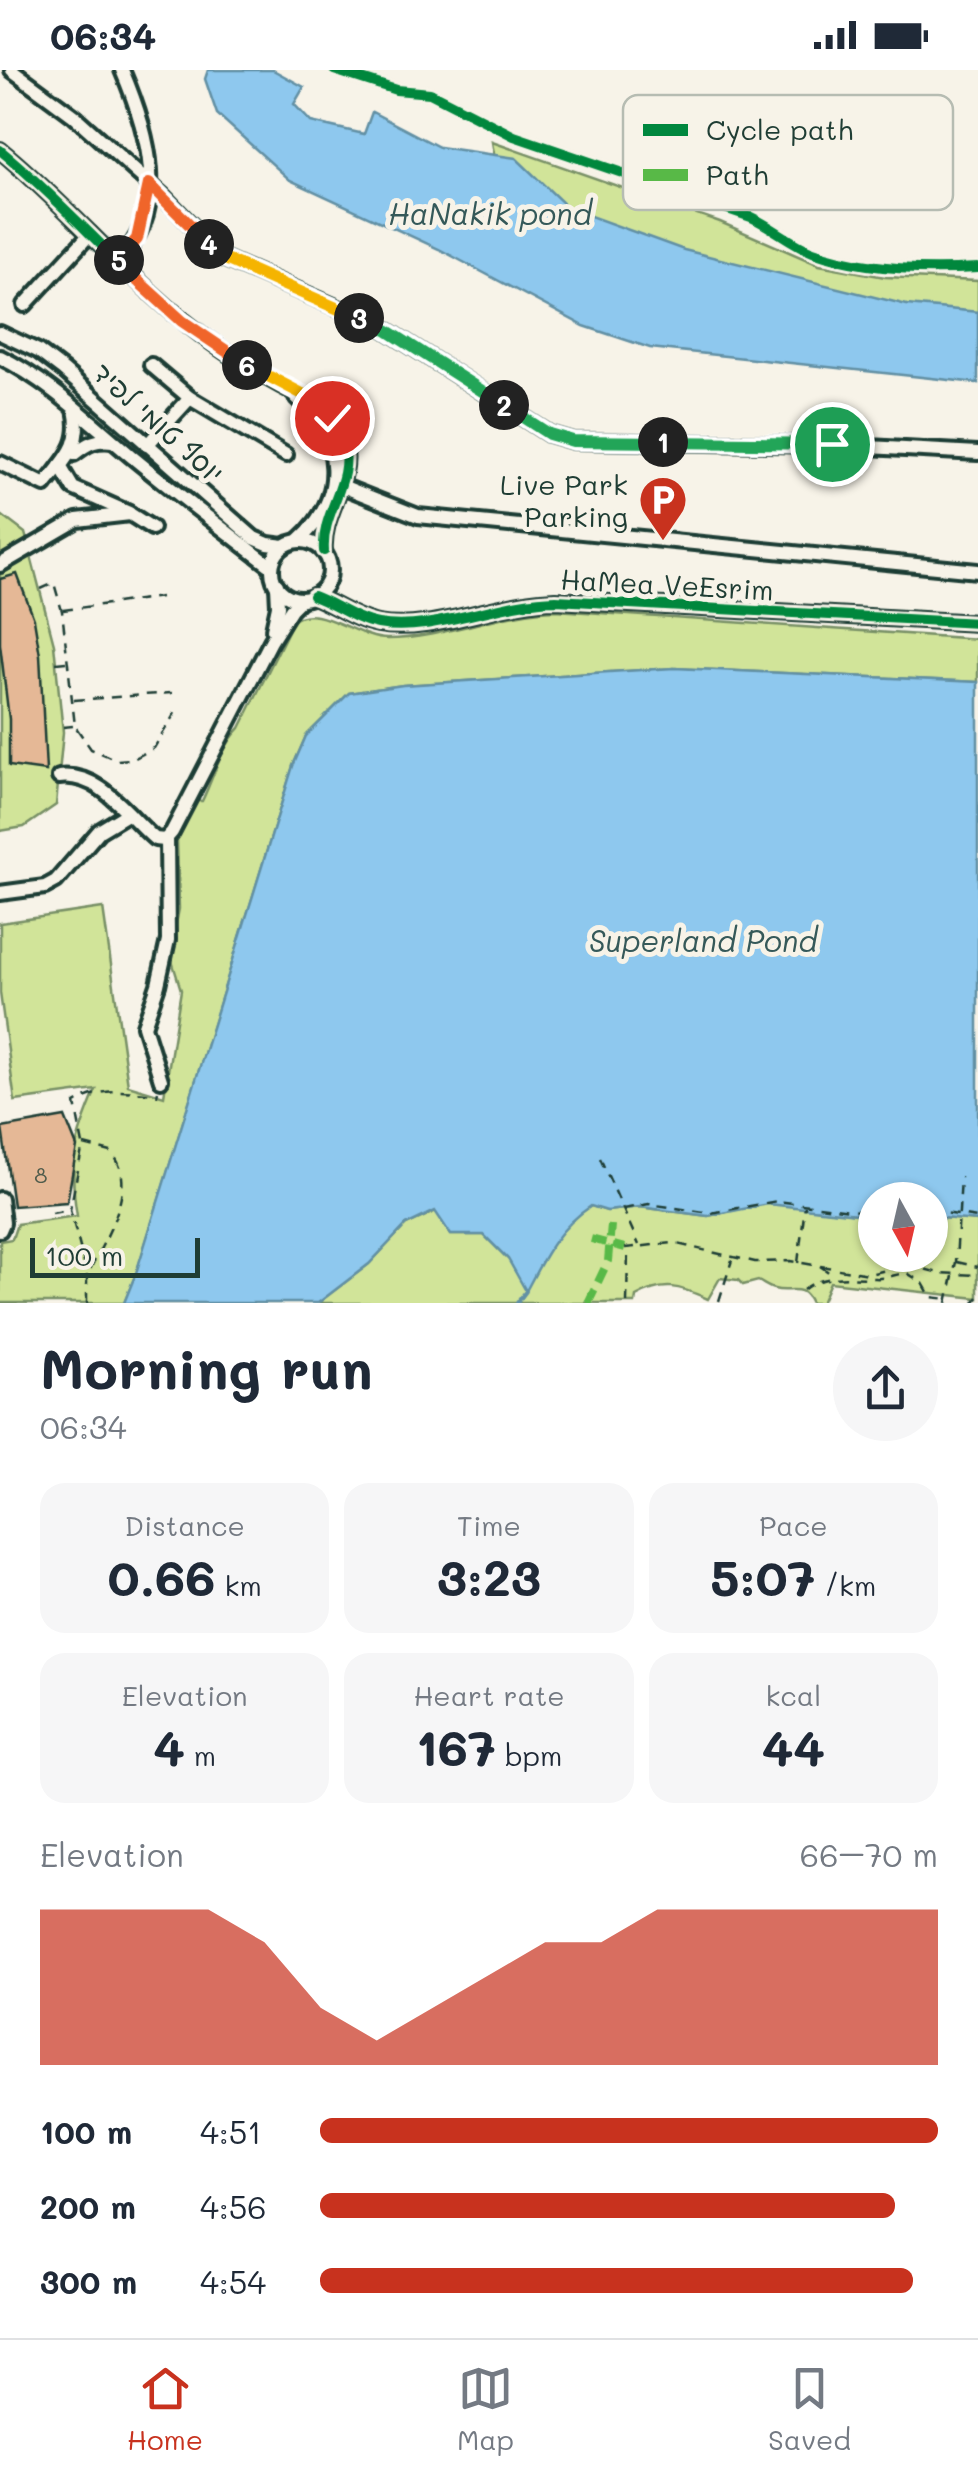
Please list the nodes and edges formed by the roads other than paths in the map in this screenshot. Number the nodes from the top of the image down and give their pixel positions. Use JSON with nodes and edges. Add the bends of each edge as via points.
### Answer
{"nodes":[{"id":1,"x":12,"y":70,"type":"edge"},
{"id":2,"x":122,"y":70,"type":"edge"},
{"id":3,"x":0,"y":150,"type":"edge"},
{"id":4,"x":149,"y":184,"type":"junction"},
{"id":5,"x":90,"y":234,"type":"junction"},
{"id":6,"x":117,"y":262,"type":"junction"},
{"id":7,"x":25,"y":304,"type":"dead end"},
{"id":8,"x":0,"y":333,"type":"edge"},
{"id":9,"x":0,"y":357,"type":"edge"},
{"id":10,"x":151,"y":365,"type":"dead end"},
{"id":11,"x":286,"y":388,"type":"junction"},
{"id":12,"x":190,"y":398,"type":"junction"},
{"id":13,"x":75,"y":409,"type":"junction"},
{"id":14,"x":113,"y":441,"type":"junction"},
{"id":15,"x":147,"y":445,"type":"junction"},
{"id":16,"x":978,"y":452,"type":"edge"},
{"id":17,"x":286,"y":455,"type":"dead end"},
{"id":18,"x":0,"y":463,"type":"edge"},
{"id":19,"x":60,"y":466,"type":"junction"},
{"id":20,"x":342,"y":486,"type":"junction"},
{"id":21,"x":130,"y":514,"type":"junction"},
{"id":22,"x":152,"y":528,"type":"dead end"},
{"id":23,"x":291,"y":543,"type":"junction"},
{"id":24,"x":324,"y":551,"type":"junction"},
{"id":25,"x":0,"y":565,"type":"edge"},
{"id":26,"x":272,"y":566,"type":"junction"},
{"id":27,"x":978,"y":571,"type":"edge"},
{"id":28,"x":329,"y":578,"type":"junction"},
{"id":29,"x":277,"y":586,"type":"junction"},
{"id":30,"x":307,"y":597,"type":"junction"},
{"id":31,"x":358,"y":618,"type":"junction"},
{"id":32,"x":978,"y":623,"type":"edge"},
{"id":33,"x":270,"y":641,"type":"junction"},
{"id":34,"x":59,"y":778,"type":"dead end"},
{"id":35,"x":127,"y":814,"type":"junction"},
{"id":36,"x":168,"y":838,"type":"junction"},
{"id":37,"x":0,"y":893,"type":"edge"},
{"id":38,"x":161,"y":1080,"type":"road end"},
{"id":39,"x":0,"y":1199,"type":"edge"},
{"id":40,"x":0,"y":1230,"type":"edge"}],
"edges":[{"from":1,"to":4,"type":"street"},
{"from":2,"to":4,"type":"street","via":[[152,162]]},
{"from":3,"to":5,"type":"street"},
{"from":4,"to":6,"type":"street","via":[[137,239]]},
{"from":4,"to":16,"type":"street","via":[[223,258],[382,327],[549,434],[573,441]]},
{"from":5,"to":6,"type":"street"},
{"from":5,"to":7,"type":"street"},
{"from":6,"to":11,"type":"street","via":[[182,321]]},
{"from":8,"to":15,"type":"street","name":"יוסף טומי לפיד","via":[[38,350]]},
{"from":9,"to":13,"type":"street","name":"יוסף טומי לפיד"},
{"from":10,"to":12,"type":"street"},
{"from":11,"to":20,"type":"street","via":[[332,418],[346,454]]},
{"from":11,"to":23,"type":"street","via":[[324,427],[334,471],[320,515]]},
{"from":12,"to":15,"type":"street"},
{"from":12,"to":17,"type":"street"},
{"from":13,"to":14,"type":"street","name":"יוסף טומי לפיד"},
{"from":13,"to":19,"type":"street","via":[[79,432]]},
{"from":14,"to":19,"type":"street","via":[[88,442]]},
{"from":14,"to":26,"type":"street","name":"יוסף טומי לפיד"},
{"from":15,"to":23,"type":"street","name":"יוסף טומי לפיד","via":[[254,538]]},
{"from":18,"to":19,"type":"street","via":[[45,485]]},
{"from":19,"to":21,"type":"street","via":[[73,488]]},
{"from":20,"to":24,"type":"street","via":[[325,527]]},
{"from":20,"to":27,"type":"street","via":[[418,516]]},
{"from":21,"to":22,"type":"street"},
{"from":21,"to":25,"type":"street","via":[[77,520]]},
{"from":23,"to":24,"type":"street","via":[[312,542]]},
{"from":23,"to":26,"type":"street"},
{"from":24,"to":28,"type":"street"},
{"from":26,"to":29,"type":"street"},
{"from":28,"to":30,"type":"street"},
{"from":28,"to":31,"type":"street"},
{"from":29,"to":30,"type":"street","via":[[292,597]]},
{"from":29,"to":33,"type":"street"},
{"from":30,"to":31,"type":"street","name":"HaMea VeEsrim"},
{"from":30,"to":33,"type":"street","via":[[290,609]]},
{"from":31,"to":32,"type":"street","name":"HaMea VeEsrim","via":[[385,626],[414,624],[556,600]]},
{"from":33,"to":36,"type":"street"},
{"from":34,"to":35,"type":"street","via":[[90,781]]},
{"from":35,"to":36,"type":"street","via":[[155,839]]},
{"from":35,"to":37,"type":"street","via":[[99,832],[56,881]]},
{"from":36,"to":38,"type":"street","via":[[168,940],[144,1026]]},
{"from":39,"to":40,"type":"street"}]}
